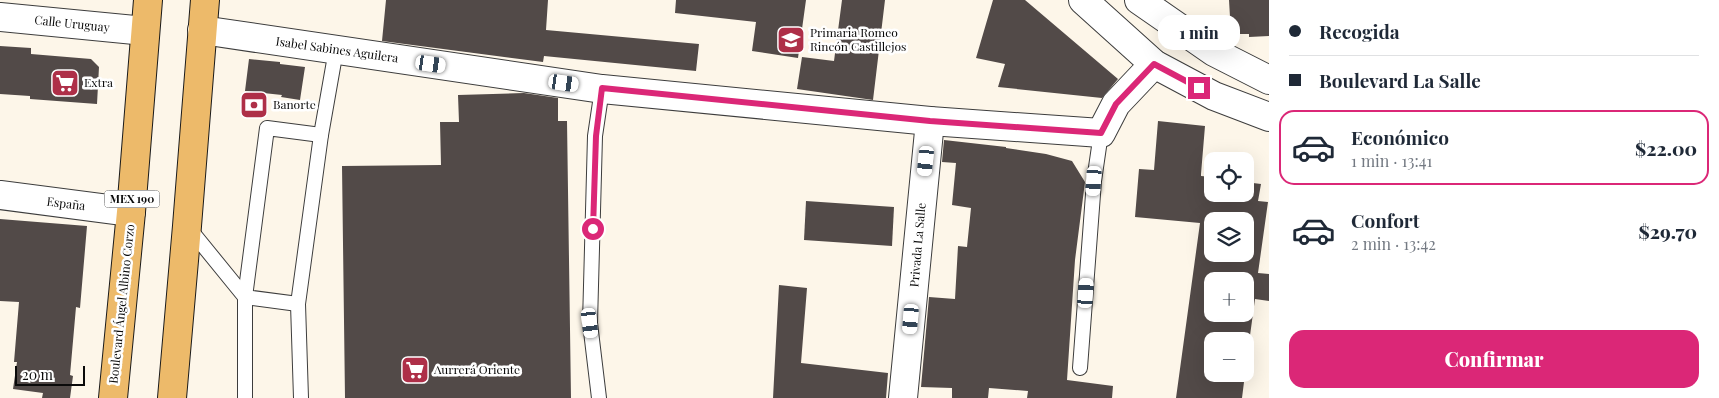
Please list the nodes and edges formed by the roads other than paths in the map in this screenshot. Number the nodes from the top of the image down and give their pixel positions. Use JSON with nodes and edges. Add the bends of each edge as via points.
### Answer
{"nodes":[{"id":1,"x":148,"y":0,"type":"edge"},
{"id":2,"x":205,"y":0,"type":"edge"},
{"id":3,"x":1139,"y":0,"type":"edge"},
{"id":4,"x":1088,"y":2,"type":"edge"},
{"id":5,"x":1166,"y":9,"type":"edge"},
{"id":6,"x":0,"y":17,"type":"edge"},
{"id":7,"x":202,"y":30,"type":"junction"},
{"id":8,"x":145,"y":31,"type":"junction"},
{"id":9,"x":336,"y":50,"type":"junction"},
{"id":10,"x":1154,"y":64,"type":"junction"},
{"id":11,"x":1269,"y":80,"type":"edge"},
{"id":12,"x":602,"y":88,"type":"junction"},
{"id":13,"x":1269,"y":117,"type":"edge"},
{"id":14,"x":930,"y":121,"type":"junction"},
{"id":15,"x":1101,"y":133,"type":"junction"},
{"id":16,"x":320,"y":135,"type":"junction"},
{"id":17,"x":0,"y":195,"type":"edge"},
{"id":18,"x":131,"y":212,"type":"junction"},
{"id":19,"x":188,"y":226,"type":"junction"},
{"id":20,"x":244,"y":297,"type":"junction"},
{"id":21,"x":298,"y":304,"type":"junction"},
{"id":22,"x":1080,"y":368,"type":"dead end"},
{"id":23,"x":113,"y":398,"type":"edge"},
{"id":24,"x":172,"y":398,"type":"edge"},
{"id":25,"x":245,"y":398,"type":"edge"},
{"id":26,"x":301,"y":398,"type":"edge"},
{"id":27,"x":599,"y":398,"type":"edge"},
{"id":28,"x":904,"y":398,"type":"edge"}],
"edges":[{"from":1,"to":8,"type":"main road","name":"Boulevard Ángel Albino Corzo","number":"MEX 190"},
{"from":2,"to":7,"type":"main road"},
{"from":3,"to":5,"type":"street"},
{"from":4,"to":10,"type":"street"},
{"from":5,"to":11,"type":"street","via":[[1214,52]]},
{"from":6,"to":8,"type":"street","name":"Calle Uruguay"},
{"from":7,"to":9,"type":"street","name":"Isabel Sabines Aguilera"},
{"from":7,"to":19,"type":"main road"},
{"from":8,"to":18,"type":"main road","name":"Boulevard Ángel Albino Corzo","number":"MEX 190"},
{"from":9,"to":12,"type":"street","name":"Isabel Sabines Aguilera"},
{"from":9,"to":16,"type":"lane"},
{"from":10,"to":13,"type":"street","via":[[1214,96]]},
{"from":10,"to":15,"type":"street","via":[[1116,104]]},
{"from":12,"to":14,"type":"street","name":"Isabel Sabines Aguilera"},
{"from":12,"to":27,"type":"lane","via":[[596,136],[590,323]]},
{"from":14,"to":15,"type":"street","name":"Isabel Sabines Aguilera"},
{"from":14,"to":28,"type":"street","name":"Privada La Salle"},
{"from":15,"to":22,"type":"lane","via":[[1094,181]]},
{"from":16,"to":20,"type":"lane","via":[[267,128]]},
{"from":16,"to":21,"type":"lane"},
{"from":17,"to":18,"type":"street","name":"España"},
{"from":18,"to":23,"type":"main road","name":"Boulevard Ángel Albino Corzo","number":"MEX 190"},
{"from":19,"to":20,"type":"lane"},
{"from":19,"to":24,"type":"main road"},
{"from":20,"to":21,"type":"lane"},
{"from":20,"to":25,"type":"lane"},
{"from":21,"to":26,"type":"lane"}]}
